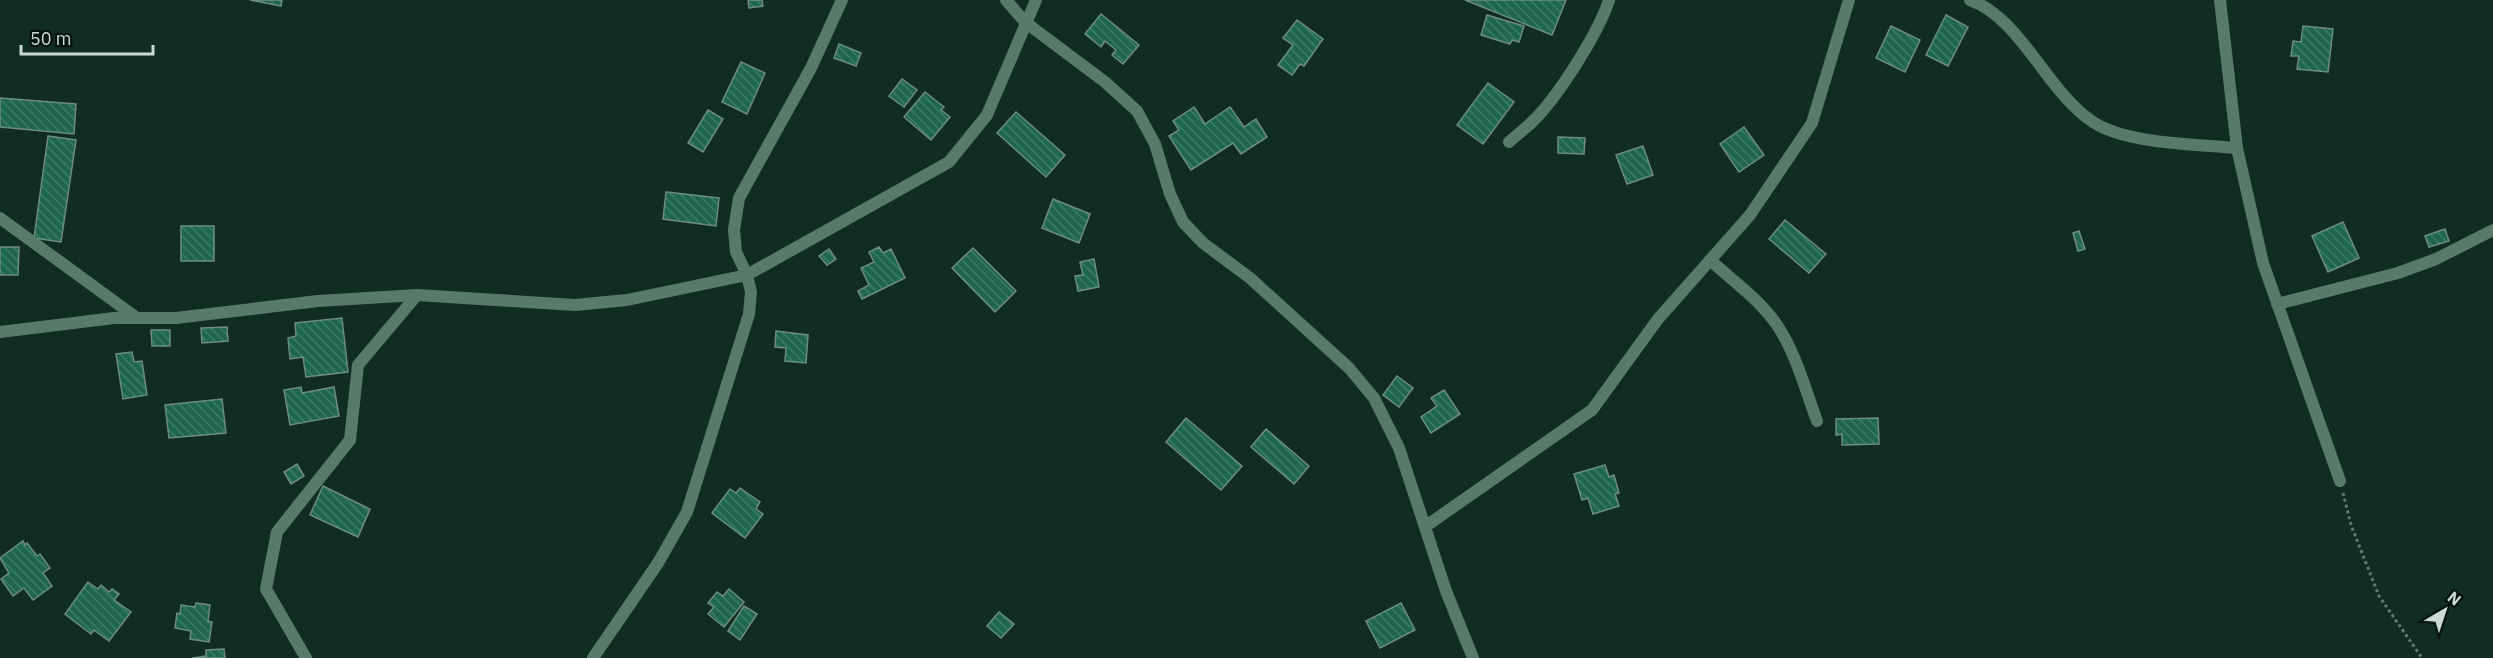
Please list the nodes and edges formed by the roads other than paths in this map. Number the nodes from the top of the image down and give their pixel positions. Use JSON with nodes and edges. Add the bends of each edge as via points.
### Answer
{"nodes":[{"id":1,"x":842,"y":0,"type":"edge"},
{"id":2,"x":1006,"y":0,"type":"edge"},
{"id":3,"x":1036,"y":0,"type":"edge"},
{"id":4,"x":1610,"y":0,"type":"edge"},
{"id":5,"x":1849,"y":0,"type":"edge"},
{"id":6,"x":1970,"y":0,"type":"edge"},
{"id":7,"x":2220,"y":0,"type":"edge"},
{"id":8,"x":1025,"y":22,"type":"junction"},
{"id":9,"x":1509,"y":142,"type":"dead end"},
{"id":10,"x":2236,"y":148,"type":"junction"},
{"id":11,"x":0,"y":218,"type":"edge"},
{"id":12,"x":2493,"y":230,"type":"edge"},
{"id":13,"x":1710,"y":260,"type":"junction"},
{"id":14,"x":747,"y":275,"type":"junction"},
{"id":15,"x":417,"y":295,"type":"junction"},
{"id":16,"x":2277,"y":304,"type":"junction"},
{"id":17,"x":137,"y":318,"type":"junction"},
{"id":18,"x":0,"y":332,"type":"edge"},
{"id":19,"x":1817,"y":421,"type":"dead end"},
{"id":20,"x":2340,"y":481,"type":"road end"},
{"id":21,"x":1426,"y":526,"type":"junction"},
{"id":22,"x":306,"y":658,"type":"edge"},
{"id":23,"x":593,"y":658,"type":"edge"},
{"id":24,"x":1473,"y":658,"type":"edge"}],
"edges":[{"from":1,"to":14,"type":"street","via":[[811,68],[739,198],[735,252]]},
{"from":2,"to":8,"type":"street"},
{"from":3,"to":8,"type":"street"},
{"from":4,"to":9,"type":"street","via":[[1578,60],[1538,116]]},
{"from":5,"to":13,"type":"street","via":[[1812,123],[1750,215]]},
{"from":6,"to":10,"type":"street","via":[[2006,24],[2072,106],[2094,123],[2127,137]]},
{"from":7,"to":10,"type":"street"},
{"from":8,"to":14,"type":"street","via":[[987,115],[949,162]]},
{"from":8,"to":21,"type":"street","via":[[1137,111],[1155,144],[1183,222],[1323,344],[1374,398],[1399,448]]},
{"from":10,"to":16,"type":"street"},
{"from":11,"to":17,"type":"street"},
{"from":12,"to":16,"type":"street","via":[[2398,273]]},
{"from":13,"to":19,"type":"street","via":[[1776,324],[1789,344]]},
{"from":13,"to":21,"type":"street","via":[[1658,319],[1592,410]]},
{"from":14,"to":15,"type":"street","via":[[627,300],[575,305]]},
{"from":14,"to":23,"type":"street","via":[[751,292],[749,314],[687,512],[658,563]]},
{"from":15,"to":17,"type":"street","via":[[318,301],[176,318]]},
{"from":15,"to":22,"type":"street","via":[[358,365],[350,440],[277,532],[266,589]]},
{"from":16,"to":20,"type":"street"},
{"from":17,"to":18,"type":"street"},
{"from":21,"to":24,"type":"street"}]}
